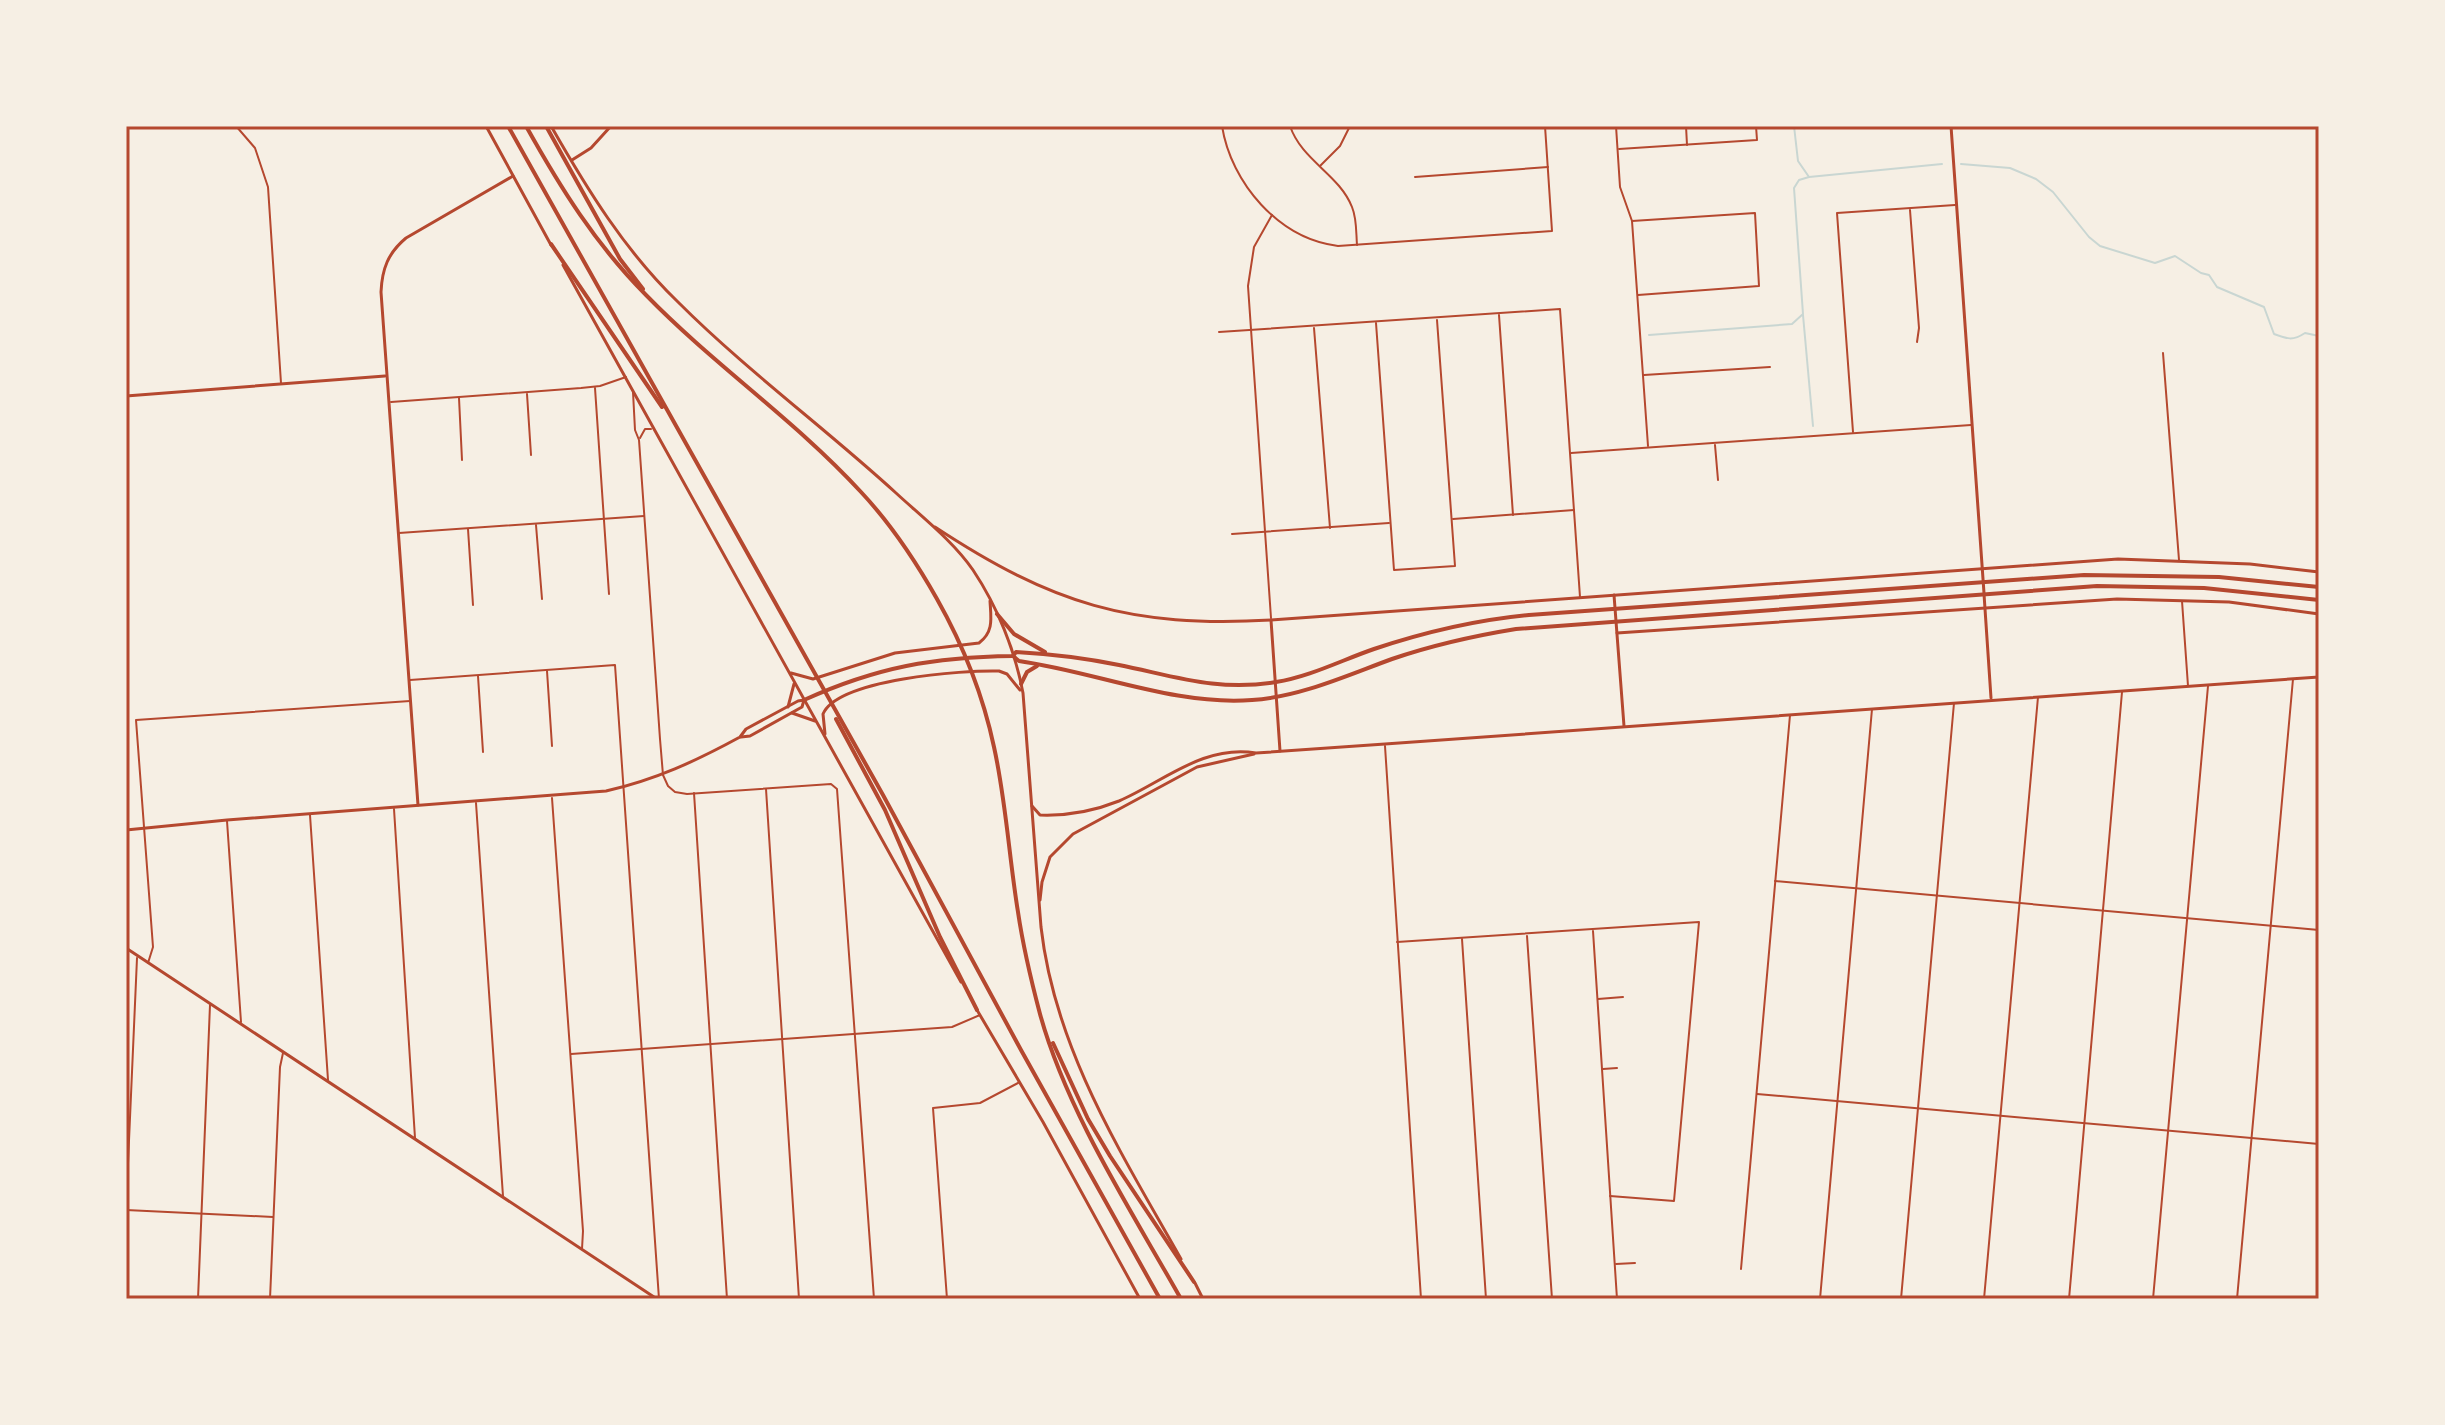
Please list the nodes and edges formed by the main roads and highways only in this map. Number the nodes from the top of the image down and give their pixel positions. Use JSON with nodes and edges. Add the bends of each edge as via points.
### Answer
{"nodes":[{"id":1,"x":486,"y":126,"type":"edge"},
{"id":2,"x":508,"y":126,"type":"edge"},
{"id":3,"x":526,"y":126,"type":"edge"},
{"id":4,"x":548,"y":126,"type":"edge"},
{"id":5,"x":611,"y":126,"type":"edge"},
{"id":6,"x":1951,"y":126,"type":"edge"},
{"id":7,"x":571,"y":161,"type":"junction"},
{"id":8,"x":513,"y":176,"type":"junction"},
{"id":9,"x":551,"y":244,"type":"junction"},
{"id":10,"x":654,"y":303,"type":"junction"},
{"id":11,"x":387,"y":376,"type":"junction"},
{"id":12,"x":126,"y":396,"type":"edge"},
{"id":13,"x":673,"y":421,"type":"junction"},
{"id":14,"x":925,"y":520,"type":"junction"},
{"id":15,"x":1982,"y":567,"type":"junction"},
{"id":16,"x":2319,"y":572,"type":"edge"},
{"id":17,"x":1983,"y":582,"type":"junction"},
{"id":18,"x":2319,"y":587,"type":"edge"},
{"id":19,"x":1984,"y":594,"type":"junction"},
{"id":20,"x":1614,"y":595,"type":"junction"},
{"id":21,"x":989,"y":599,"type":"junction"},
{"id":22,"x":2319,"y":600,"type":"edge"},
{"id":23,"x":1985,"y":606,"type":"junction"},
{"id":24,"x":1615,"y":608,"type":"junction"},
{"id":25,"x":997,"y":614,"type":"junction"},
{"id":26,"x":2319,"y":614,"type":"edge"},
{"id":27,"x":1271,"y":620,"type":"junction"},
{"id":28,"x":1616,"y":620,"type":"junction"},
{"id":29,"x":1617,"y":633,"type":"junction"},
{"id":30,"x":1047,"y":653,"type":"junction"},
{"id":31,"x":1013,"y":656,"type":"junction"},
{"id":32,"x":1040,"y":664,"type":"junction"},
{"id":33,"x":791,"y":673,"type":"junction"},
{"id":34,"x":2319,"y":677,"type":"edge"},
{"id":35,"x":794,"y":680,"type":"junction"},
{"id":36,"x":1275,"y":683,"type":"junction"},
{"id":37,"x":1021,"y":684,"type":"junction"},
{"id":38,"x":1023,"y":693,"type":"junction"},
{"id":39,"x":1276,"y":696,"type":"junction"},
{"id":40,"x":1991,"y":699,"type":"junction"},
{"id":41,"x":804,"y":700,"type":"junction"},
{"id":42,"x":831,"y":706,"type":"junction"},
{"id":43,"x":788,"y":707,"type":"junction"},
{"id":44,"x":792,"y":713,"type":"junction"},
{"id":45,"x":815,"y":721,"type":"junction"},
{"id":46,"x":1624,"y":726,"type":"junction"},
{"id":47,"x":740,"y":737,"type":"junction"},
{"id":48,"x":826,"y":739,"type":"junction"},
{"id":49,"x":1280,"y":751,"type":"junction"},
{"id":50,"x":1256,"y":753,"type":"junction"},
{"id":51,"x":418,"y":806,"type":"junction"},
{"id":52,"x":1032,"y":806,"type":"junction"},
{"id":53,"x":126,"y":830,"type":"edge"},
{"id":54,"x":1040,"y":903,"type":"junction"},
{"id":55,"x":126,"y":948,"type":"edge"},
{"id":56,"x":978,"y":1013,"type":"junction"},
{"id":57,"x":1043,"y":1023,"type":"junction"},
{"id":58,"x":1194,"y":1282,"type":"junction"},
{"id":59,"x":658,"y":1299,"type":"edge"},
{"id":60,"x":1140,"y":1299,"type":"edge"},
{"id":61,"x":1160,"y":1299,"type":"edge"},
{"id":62,"x":1181,"y":1299,"type":"edge"},
{"id":63,"x":1203,"y":1299,"type":"edge"}],
"edges":[{"from":1,"to":8,"type":"main road"},
{"from":2,"to":13,"type":"main road"},
{"from":3,"to":10,"type":"main road","via":[[589,229]]},
{"from":4,"to":7,"type":"main road"},
{"from":4,"to":10,"type":"main road","via":[[620,259]]},
{"from":5,"to":7,"type":"main road"},
{"from":6,"to":15,"type":"main road"},
{"from":7,"to":14,"type":"main road","via":[[633,253],[678,303]]},
{"from":8,"to":9,"type":"main road"},
{"from":8,"to":11,"type":"main road","via":[[411,234],[387,260],[381,292]]},
{"from":9,"to":13,"type":"main road"},
{"from":9,"to":33,"type":"main road"},
{"from":10,"to":57,"type":"main road","via":[[873,505],[907,548],[954,631],[994,746],[1025,952]]},
{"from":11,"to":12,"type":"main road"},
{"from":11,"to":51,"type":"main road"},
{"from":13,"to":42,"type":"main road"},
{"from":14,"to":21,"type":"main road","via":[[972,570]]},
{"from":14,"to":27,"type":"main road","via":[[984,559],[1079,602],[1173,621]]},
{"from":15,"to":16,"type":"main road","via":[[2118,559]]},
{"from":15,"to":17,"type":"main road"},
{"from":15,"to":20,"type":"main road"},
{"from":17,"to":18,"type":"main road","via":[[2132,574]]},
{"from":17,"to":19,"type":"main road"},
{"from":17,"to":24,"type":"main road"},
{"from":19,"to":22,"type":"main road","via":[[2172,586]]},
{"from":19,"to":23,"type":"main road"},
{"from":19,"to":28,"type":"main road"},
{"from":20,"to":24,"type":"main road"},
{"from":20,"to":27,"type":"main road"},
{"from":21,"to":25,"type":"main road"},
{"from":21,"to":33,"type":"main road","via":[[991,626],[979,643],[885,656],[813,679]]},
{"from":23,"to":26,"type":"main road","via":[[2182,600]]},
{"from":23,"to":29,"type":"main road"},
{"from":23,"to":40,"type":"main road"},
{"from":24,"to":28,"type":"main road"},
{"from":24,"to":36,"type":"main road","via":[[1464,623]]},
{"from":25,"to":30,"type":"main road","via":[[1014,634]]},
{"from":25,"to":31,"type":"main road"},
{"from":27,"to":36,"type":"main road"},
{"from":28,"to":29,"type":"main road"},
{"from":28,"to":39,"type":"main road","via":[[1467,637]]},
{"from":29,"to":46,"type":"main road"},
{"from":30,"to":31,"type":"main road"},
{"from":30,"to":36,"type":"main road","via":[[1193,683]]},
{"from":31,"to":32,"type":"main road"},
{"from":31,"to":37,"type":"main road"},
{"from":31,"to":41,"type":"main road","via":[[897,666]]},
{"from":32,"to":37,"type":"main road"},
{"from":32,"to":39,"type":"main road","via":[[1186,698]]},
{"from":33,"to":35,"type":"main road"},
{"from":34,"to":40,"type":"main road"},
{"from":35,"to":41,"type":"main road"},
{"from":35,"to":43,"type":"main road"},
{"from":36,"to":39,"type":"main road"},
{"from":37,"to":38,"type":"main road"},
{"from":38,"to":48,"type":"main road","via":[[999,671],[887,682],[846,695],[826,708]]},
{"from":38,"to":52,"type":"main road"},
{"from":39,"to":49,"type":"main road"},
{"from":40,"to":46,"type":"main road"},
{"from":41,"to":43,"type":"main road"},
{"from":41,"to":44,"type":"main road"},
{"from":41,"to":45,"type":"main road"},
{"from":42,"to":56,"type":"main road"},
{"from":42,"to":61,"type":"main road"},
{"from":43,"to":47,"type":"main road"},
{"from":44,"to":45,"type":"main road"},
{"from":44,"to":47,"type":"main road"},
{"from":45,"to":48,"type":"main road"},
{"from":46,"to":49,"type":"main road"},
{"from":47,"to":51,"type":"main road","via":[[684,767],[623,787]]},
{"from":48,"to":56,"type":"main road"},
{"from":49,"to":50,"type":"main road"},
{"from":50,"to":52,"type":"main road","via":[[1238,751],[1194,761],[1097,809],[1040,815]]},
{"from":50,"to":54,"type":"main road","via":[[1197,767],[1073,834],[1050,857]]},
{"from":51,"to":53,"type":"main road"},
{"from":52,"to":54,"type":"main road"},
{"from":54,"to":58,"type":"main road","via":[[1044,950],[1079,1067]]},
{"from":55,"to":59,"type":"main road"},
{"from":56,"to":60,"type":"main road"},
{"from":57,"to":58,"type":"main road","via":[[1096,1131]]},
{"from":57,"to":62,"type":"main road","via":[[1087,1129]]},
{"from":58,"to":63,"type":"main road"}]}
